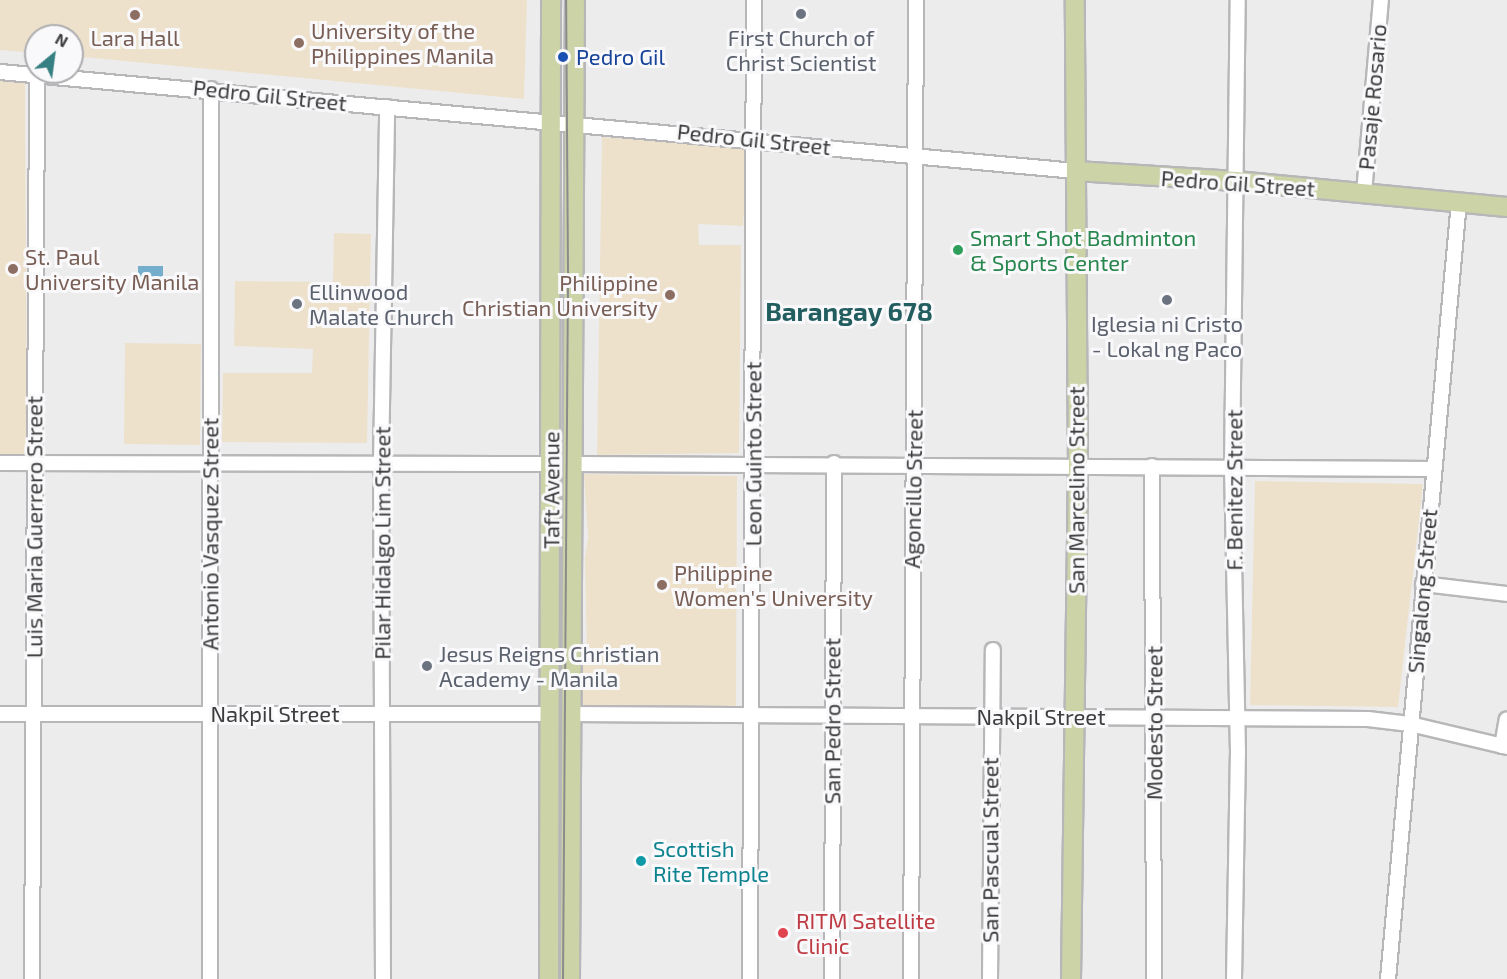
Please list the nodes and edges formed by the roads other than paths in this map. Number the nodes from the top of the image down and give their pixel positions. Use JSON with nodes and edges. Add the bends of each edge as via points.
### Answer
{"nodes":[{"id":1,"x":551,"y":0,"type":"edge"},
{"id":2,"x":575,"y":0,"type":"edge"},
{"id":3,"x":754,"y":0,"type":"edge"},
{"id":4,"x":916,"y":0,"type":"edge"},
{"id":5,"x":1075,"y":0,"type":"edge"},
{"id":6,"x":1238,"y":0,"type":"edge"},
{"id":7,"x":1381,"y":0,"type":"edge"},
{"id":8,"x":0,"y":72,"type":"edge"},
{"id":9,"x":24,"y":74,"type":"edge"},
{"id":10,"x":84,"y":79,"type":"edge"},
{"id":11,"x":37,"y":84,"type":"edge"},
{"id":12,"x":211,"y":89,"type":"junction"},
{"id":13,"x":387,"y":107,"type":"junction"},
{"id":14,"x":553,"y":121,"type":"junction"},
{"id":15,"x":576,"y":123,"type":"junction"},
{"id":16,"x":754,"y":138,"type":"junction"},
{"id":17,"x":916,"y":155,"type":"junction"},
{"id":18,"x":1076,"y":171,"type":"junction"},
{"id":19,"x":1236,"y":181,"type":"junction"},
{"id":20,"x":1364,"y":193,"type":"junction"},
{"id":21,"x":1459,"y":202,"type":"junction"},
{"id":22,"x":1507,"y":207,"type":"edge"},
{"id":23,"x":210,"y":462,"type":"junction"},
{"id":24,"x":753,"y":462,"type":"junction"},
{"id":25,"x":0,"y":463,"type":"edge"},
{"id":26,"x":381,"y":463,"type":"junction"},
{"id":27,"x":834,"y":463,"type":"junction"},
{"id":28,"x":35,"y":464,"type":"junction"},
{"id":29,"x":551,"y":464,"type":"junction"},
{"id":30,"x":575,"y":464,"type":"junction"},
{"id":31,"x":914,"y":464,"type":"junction"},
{"id":32,"x":1078,"y":466,"type":"junction"},
{"id":33,"x":1152,"y":466,"type":"junction"},
{"id":34,"x":1233,"y":467,"type":"junction"},
{"id":35,"x":1433,"y":469,"type":"junction"},
{"id":36,"x":1423,"y":584,"type":"junction"},
{"id":37,"x":1507,"y":594,"type":"edge"},
{"id":38,"x":993,"y":650,"type":"dead end"},
{"id":39,"x":0,"y":714,"type":"edge"},
{"id":40,"x":33,"y":714,"type":"junction"},
{"id":41,"x":210,"y":714,"type":"junction"},
{"id":42,"x":550,"y":714,"type":"junction"},
{"id":43,"x":571,"y":714,"type":"junction"},
{"id":44,"x":381,"y":715,"type":"junction"},
{"id":45,"x":754,"y":715,"type":"junction"},
{"id":46,"x":832,"y":716,"type":"junction"},
{"id":47,"x":910,"y":716,"type":"junction"},
{"id":48,"x":991,"y":717,"type":"junction"},
{"id":49,"x":1154,"y":717,"type":"junction"},
{"id":50,"x":1073,"y":718,"type":"junction"},
{"id":51,"x":1507,"y":719,"type":"edge"},
{"id":52,"x":1238,"y":720,"type":"junction"},
{"id":53,"x":1410,"y":724,"type":"junction"},
{"id":54,"x":1505,"y":747,"type":"edge"},
{"id":55,"x":32,"y":979,"type":"edge"},
{"id":56,"x":210,"y":979,"type":"edge"},
{"id":57,"x":383,"y":979,"type":"edge"},
{"id":58,"x":549,"y":979,"type":"edge"},
{"id":59,"x":570,"y":979,"type":"edge"},
{"id":60,"x":750,"y":979,"type":"edge"},
{"id":61,"x":832,"y":979,"type":"edge"},
{"id":62,"x":911,"y":979,"type":"edge"},
{"id":63,"x":990,"y":979,"type":"edge"},
{"id":64,"x":1071,"y":979,"type":"edge"},
{"id":65,"x":1154,"y":979,"type":"edge"},
{"id":66,"x":1234,"y":979,"type":"edge"},
{"id":67,"x":1388,"y":979,"type":"edge"}],
"edges":[{"from":1,"to":14,"type":"main road","name":"Taft Avenue"},
{"from":2,"to":15,"type":"main road","name":"Taft Avenue"},
{"from":3,"to":16,"type":"street","name":"Leon Guinto Street"},
{"from":4,"to":17,"type":"street","name":"Agoncillo Street"},
{"from":5,"to":18,"type":"main road","name":"San Marcelino Street"},
{"from":6,"to":19,"type":"street","name":"F. Benitez Street"},
{"from":7,"to":20,"type":"street","name":"Pasaje Rosario"},
{"from":8,"to":9,"type":"street","name":"Pedro Gil Street"},
{"from":10,"to":12,"type":"street","name":"Pedro Gil Street"},
{"from":11,"to":28,"type":"street","name":"Luis Maria Guerrero Street"},
{"from":12,"to":13,"type":"street","name":"Pedro Gil Street"},
{"from":12,"to":23,"type":"street","name":"Antonio Vasquez Street"},
{"from":13,"to":14,"type":"street","name":"Pedro Gil Street"},
{"from":13,"to":26,"type":"street","name":"Pilar Hidalgo Lim Street"},
{"from":14,"to":15,"type":"street","name":"Pedro Gil Street"},
{"from":14,"to":29,"type":"main road","name":"Taft Avenue"},
{"from":15,"to":16,"type":"street","name":"Pedro Gil Street"},
{"from":15,"to":30,"type":"main road","name":"Taft Avenue"},
{"from":16,"to":17,"type":"street","name":"Pedro Gil Street"},
{"from":16,"to":24,"type":"street","name":"Leon Guinto Street"},
{"from":17,"to":18,"type":"street","name":"Pedro Gil Street"},
{"from":17,"to":31,"type":"street","name":"Agoncillo Street"},
{"from":18,"to":19,"type":"main road","name":"Pedro Gil Street"},
{"from":18,"to":32,"type":"main road","name":"San Marcelino Street"},
{"from":19,"to":20,"type":"main road","name":"Pedro Gil Street"},
{"from":19,"to":34,"type":"street","name":"F. Benitez Street"},
{"from":20,"to":21,"type":"main road","name":"Pedro Gil Street"},
{"from":21,"to":22,"type":"main road","name":"Pedro Gil Street"},
{"from":21,"to":35,"type":"street","name":"Singalong Street"},
{"from":23,"to":26,"type":"street"},
{"from":23,"to":28,"type":"street"},
{"from":23,"to":41,"type":"street","name":"Antonio Vasquez Street"},
{"from":24,"to":27,"type":"street"},
{"from":24,"to":30,"type":"street"},
{"from":24,"to":45,"type":"street","name":"Leon Guinto Street"},
{"from":25,"to":28,"type":"street"},
{"from":26,"to":29,"type":"street"},
{"from":26,"to":44,"type":"street","name":"Pilar Hidalgo Lim Street"},
{"from":27,"to":31,"type":"street"},
{"from":27,"to":46,"type":"street","name":"San Pedro Street"},
{"from":28,"to":40,"type":"street","name":"Luis Maria Guerrero Street"},
{"from":29,"to":42,"type":"main road","name":"Taft Avenue"},
{"from":30,"to":43,"type":"main road","name":"Taft Avenue"},
{"from":31,"to":32,"type":"street"},
{"from":31,"to":47,"type":"street","name":"Agoncillo Street"},
{"from":32,"to":33,"type":"street"},
{"from":32,"to":50,"type":"main road","name":"San Marcelino Street"},
{"from":33,"to":34,"type":"street"},
{"from":33,"to":49,"type":"street","name":"Modesto Street"},
{"from":34,"to":35,"type":"street"},
{"from":34,"to":52,"type":"street","name":"F. Benitez Street"},
{"from":35,"to":36,"type":"street","name":"Singalong Street"},
{"from":36,"to":37,"type":"street"},
{"from":36,"to":53,"type":"street","name":"Singalong Street"},
{"from":38,"to":48,"type":"street","name":"San Pascual Street"},
{"from":39,"to":40,"type":"street","name":"Nakpil Street"},
{"from":40,"to":41,"type":"street","name":"Nakpil Street"},
{"from":40,"to":55,"type":"street","name":"Luis Maria Guerrero Street"},
{"from":41,"to":44,"type":"street","name":"Nakpil Street"},
{"from":41,"to":56,"type":"street","name":"Antonio Vasquez Street"},
{"from":42,"to":44,"type":"street","name":"Nakpil Street"},
{"from":42,"to":58,"type":"main road","name":"Taft Avenue"},
{"from":43,"to":45,"type":"street","name":"Nakpil Street"},
{"from":43,"to":59,"type":"main road","name":"Taft Avenue"},
{"from":44,"to":57,"type":"street","name":"Pilar Hidalgo Lim Street"},
{"from":45,"to":46,"type":"street","name":"Nakpil Street"},
{"from":45,"to":60,"type":"street","name":"Leon Guinto Street"},
{"from":46,"to":47,"type":"street","name":"Nakpil Street"},
{"from":46,"to":61,"type":"street","name":"San Pedro Street"},
{"from":47,"to":48,"type":"street","name":"Nakpil Street"},
{"from":47,"to":62,"type":"street","name":"Agoncillo Street"},
{"from":48,"to":50,"type":"street","name":"Nakpil Street"},
{"from":48,"to":63,"type":"street","name":"San Pascual Street"},
{"from":49,"to":50,"type":"street","name":"Nakpil Street"},
{"from":49,"to":52,"type":"street","name":"Nakpil Street"},
{"from":49,"to":65,"type":"street","name":"Modesto Street"},
{"from":50,"to":64,"type":"main road","name":"San Marcelino Street"},
{"from":51,"to":54,"type":"street"},
{"from":52,"to":53,"type":"street","name":"Nakpil Street","via":[[1368,719]]},
{"from":52,"to":66,"type":"street","name":"F. Benitez Street"},
{"from":53,"to":54,"type":"street","name":"Nakpil Street"},
{"from":53,"to":67,"type":"street","name":"Singalong Street"}]}
